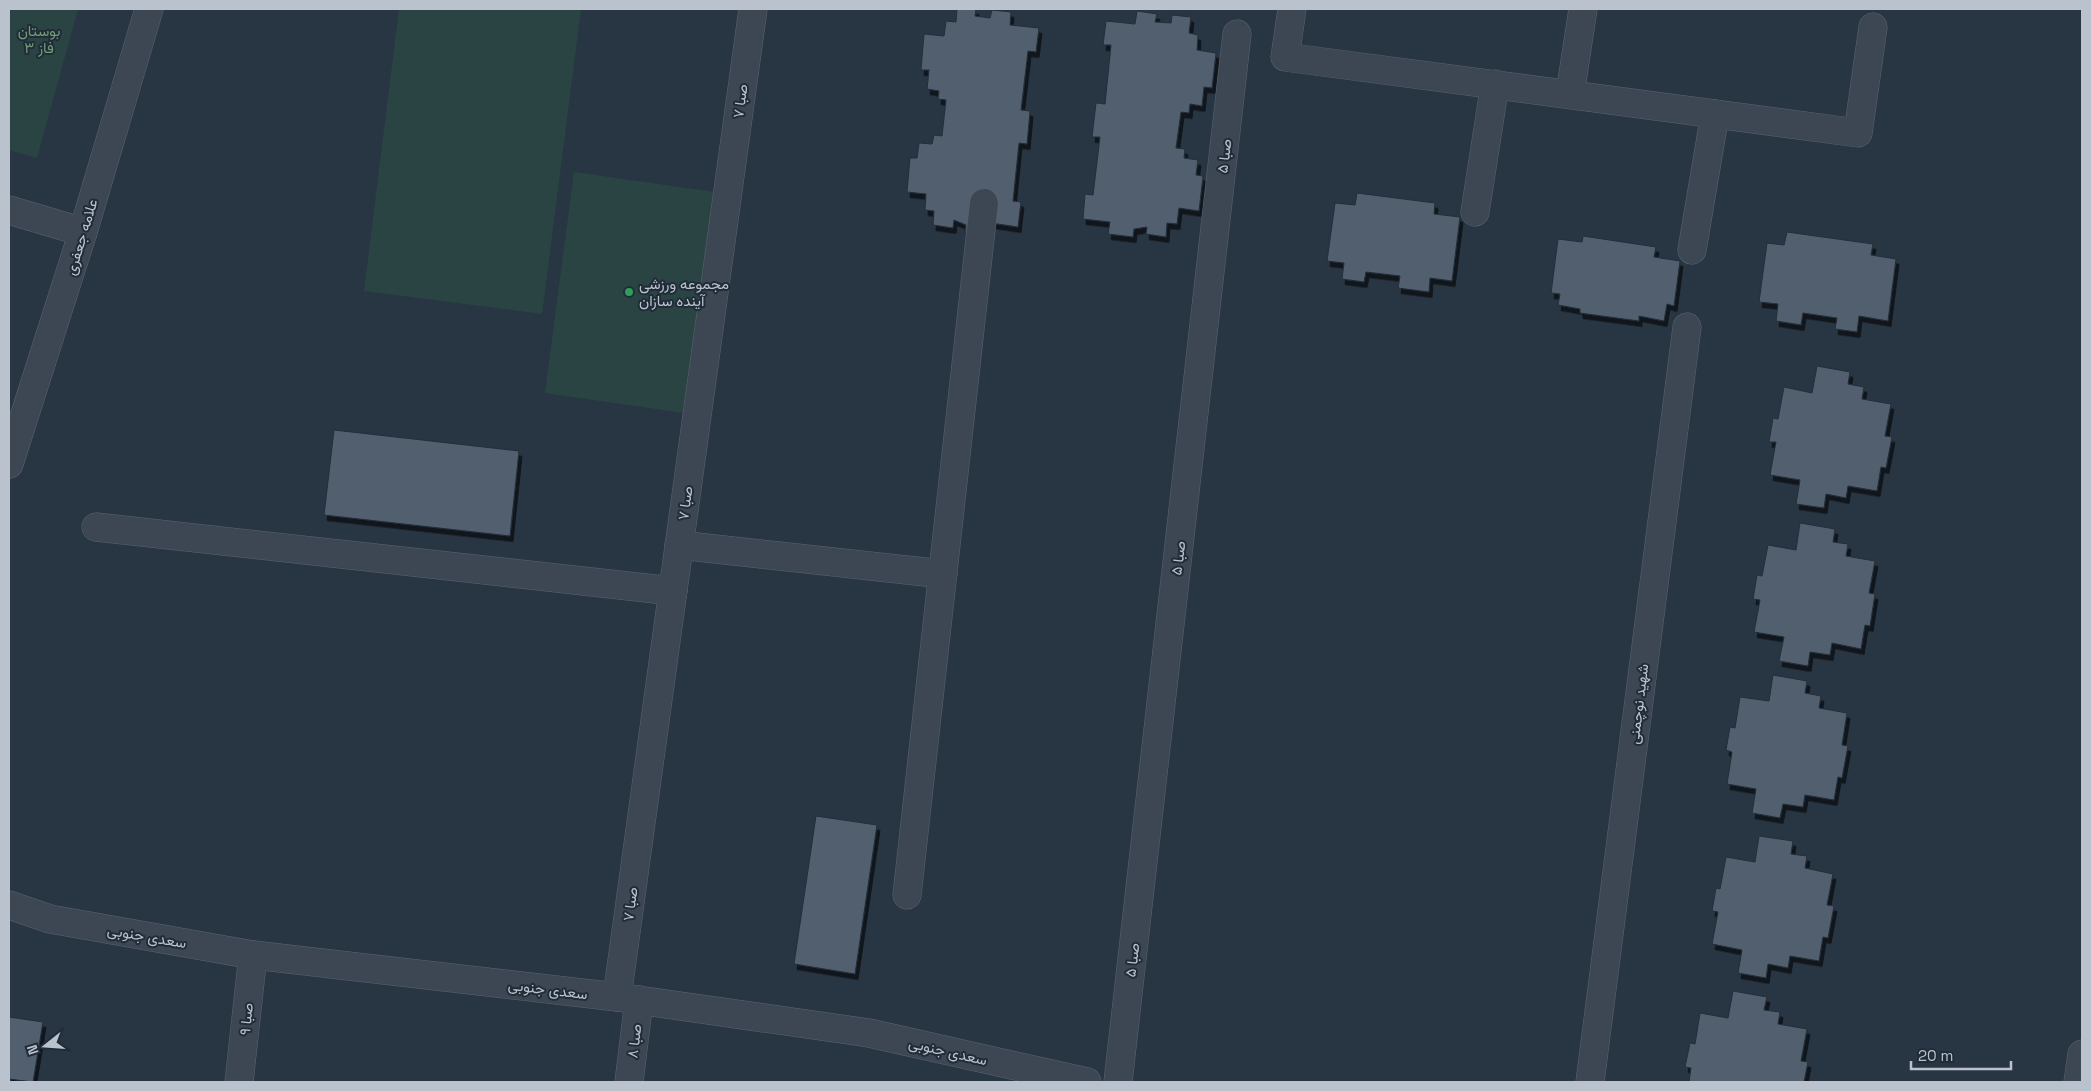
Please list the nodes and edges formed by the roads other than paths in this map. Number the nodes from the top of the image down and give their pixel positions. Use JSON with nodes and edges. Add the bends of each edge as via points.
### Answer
{"nodes":[{"id":1,"x":149,"y":9,"type":"edge"},
{"id":2,"x":753,"y":9,"type":"edge"},
{"id":3,"x":1292,"y":9,"type":"edge"},
{"id":4,"x":1583,"y":9,"type":"edge"},
{"id":5,"x":1874,"y":27,"type":"dead end"},
{"id":6,"x":1237,"y":34,"type":"dead end"},
{"id":7,"x":1495,"y":84,"type":"junction"},
{"id":8,"x":1570,"y":94,"type":"junction"},
{"id":9,"x":1715,"y":114,"type":"junction"},
{"id":10,"x":984,"y":203,"type":"dead end"},
{"id":11,"x":9,"y":210,"type":"edge"},
{"id":12,"x":1475,"y":212,"type":"dead end"},
{"id":13,"x":83,"y":232,"type":"junction"},
{"id":14,"x":1692,"y":250,"type":"dead end"},
{"id":15,"x":1686,"y":327,"type":"dead end"},
{"id":16,"x":9,"y":464,"type":"edge"},
{"id":17,"x":96,"y":527,"type":"dead end"},
{"id":18,"x":679,"y":545,"type":"junction"},
{"id":19,"x":943,"y":574,"type":"junction"},
{"id":20,"x":673,"y":591,"type":"junction"},
{"id":21,"x":907,"y":895,"type":"dead end"},
{"id":22,"x":9,"y":905,"type":"edge"},
{"id":23,"x":253,"y":955,"type":"junction"},
{"id":24,"x":628,"y":998,"type":"junction"},
{"id":25,"x":2082,"y":1054,"type":"edge"},
{"id":26,"x":239,"y":1082,"type":"edge"},
{"id":27,"x":630,"y":1082,"type":"edge"},
{"id":28,"x":1087,"y":1082,"type":"edge"},
{"id":29,"x":1118,"y":1082,"type":"edge"},
{"id":30,"x":1590,"y":1082,"type":"edge"},
{"id":31,"x":2078,"y":1082,"type":"edge"}],
"edges":[{"from":1,"to":13,"type":"street","name":"علامه جعفری"},
{"from":2,"to":18,"type":"street","name":"صبا ۷"},
{"from":3,"to":7,"type":"street","via":[[1286,57]]},
{"from":4,"to":8,"type":"street"},
{"from":5,"to":9,"type":"street","via":[[1858,133]]},
{"from":6,"to":29,"type":"street","name":"صبا ۵"},
{"from":7,"to":8,"type":"street"},
{"from":7,"to":12,"type":"street"},
{"from":8,"to":9,"type":"street"},
{"from":9,"to":14,"type":"street"},
{"from":10,"to":19,"type":"street"},
{"from":11,"to":13,"type":"street"},
{"from":13,"to":16,"type":"street","name":"علامه جعفری"},
{"from":15,"to":30,"type":"street","name":"شهید نوچمنی"},
{"from":17,"to":20,"type":"street"},
{"from":18,"to":19,"type":"street"},
{"from":18,"to":20,"type":"street","name":"صبا ۷"},
{"from":19,"to":21,"type":"street"},
{"from":20,"to":24,"type":"street","name":"صبا ۷"},
{"from":22,"to":23,"type":"street","name":"سعدی جنوبی","via":[[50,919]]},
{"from":23,"to":24,"type":"street","name":"سعدی جنوبی"},
{"from":23,"to":26,"type":"street","name":"صبا ۹"},
{"from":24,"to":27,"type":"street","name":"صبا ۸"},
{"from":24,"to":28,"type":"street","name":"سعدی جنوبی","via":[[869,1033]]},
{"from":25,"to":31,"type":"street"}]}
